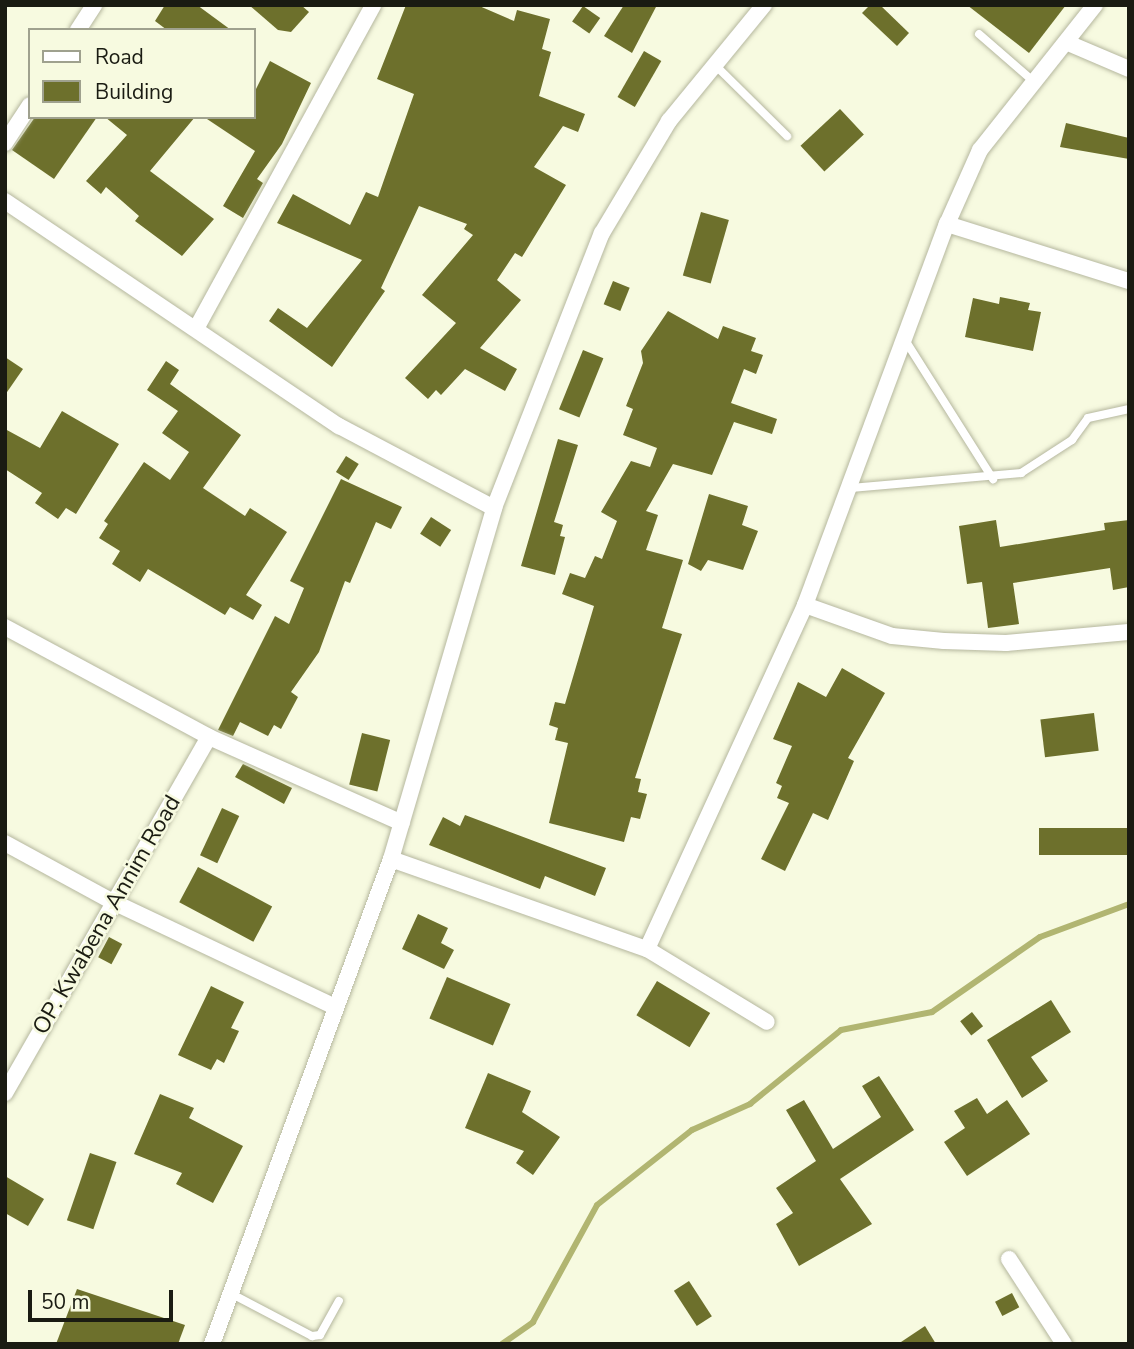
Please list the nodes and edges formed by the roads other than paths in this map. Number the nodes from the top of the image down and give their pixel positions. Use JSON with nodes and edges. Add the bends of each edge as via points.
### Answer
{"nodes":[{"id":1,"x":94,"y":5,"type":"edge"},
{"id":2,"x":373,"y":5,"type":"edge"},
{"id":3,"x":764,"y":5,"type":"edge"},
{"id":4,"x":1095,"y":5,"type":"edge"},
{"id":5,"x":79,"y":28,"type":"edge"},
{"id":6,"x":979,"y":34,"type":"dead end"},
{"id":7,"x":1068,"y":43,"type":"junction"},
{"id":8,"x":716,"y":66,"type":"junction"},
{"id":9,"x":1129,"y":69,"type":"edge"},
{"id":10,"x":1033,"y":81,"type":"junction"},
{"id":11,"x":28,"y":108,"type":"edge"},
{"id":12,"x":787,"y":136,"type":"dead end"},
{"id":13,"x":5,"y":143,"type":"edge"},
{"id":14,"x":5,"y":201,"type":"edge"},
{"id":15,"x":947,"y":225,"type":"junction"},
{"id":16,"x":1129,"y":281,"type":"edge"},
{"id":17,"x":197,"y":327,"type":"junction"},
{"id":18,"x":905,"y":340,"type":"junction"},
{"id":19,"x":1129,"y":409,"type":"edge"},
{"id":20,"x":993,"y":479,"type":"junction"},
{"id":21,"x":851,"y":488,"type":"junction"},
{"id":22,"x":494,"y":508,"type":"junction"},
{"id":23,"x":805,"y":605,"type":"junction"},
{"id":24,"x":5,"y":627,"type":"edge"},
{"id":25,"x":1129,"y":632,"type":"edge"},
{"id":26,"x":209,"y":737,"type":"junction"},
{"id":27,"x":402,"y":823,"type":"junction"},
{"id":28,"x":5,"y":843,"type":"edge"},
{"id":29,"x":391,"y":859,"type":"junction"},
{"id":30,"x":113,"y":902,"type":"junction"},
{"id":31,"x":647,"y":949,"type":"junction"},
{"id":32,"x":335,"y":1007,"type":"junction"},
{"id":33,"x":767,"y":1022,"type":"dead end"},
{"id":34,"x":5,"y":1093,"type":"edge"},
{"id":35,"x":1009,"y":1259,"type":"dead end"},
{"id":36,"x":229,"y":1293,"type":"junction"},
{"id":37,"x":339,"y":1301,"type":"dead end"},
{"id":38,"x":212,"y":1344,"type":"edge"},
{"id":39,"x":1064,"y":1344,"type":"edge"}],
"edges":[{"from":1,"to":5,"type":"street"},
{"from":2,"to":17,"type":"street"},
{"from":3,"to":8,"type":"street"},
{"from":4,"to":7,"type":"street"},
{"from":6,"to":10,"type":"lane"},
{"from":7,"to":9,"type":"street"},
{"from":7,"to":10,"type":"street"},
{"from":8,"to":12,"type":"lane"},
{"from":8,"to":22,"type":"street","via":[[669,121],[602,233]]},
{"from":10,"to":15,"type":"street","via":[[980,150]]},
{"from":11,"to":13,"type":"street"},
{"from":14,"to":17,"type":"street"},
{"from":15,"to":16,"type":"street"},
{"from":15,"to":18,"type":"street"},
{"from":17,"to":22,"type":"street","via":[[339,426]]},
{"from":18,"to":20,"type":"lane"},
{"from":18,"to":21,"type":"street"},
{"from":19,"to":20,"type":"lane","via":[[1088,418],[1072,440],[1021,473]]},
{"from":20,"to":21,"type":"lane"},
{"from":21,"to":23,"type":"street"},
{"from":22,"to":27,"type":"street"},
{"from":23,"to":25,"type":"street","via":[[892,636],[944,642],[1006,643]]},
{"from":23,"to":31,"type":"street"},
{"from":24,"to":26,"type":"street"},
{"from":26,"to":27,"type":"street"},
{"from":26,"to":30,"type":"street","name":"OP. Kwabena Annim Road"},
{"from":27,"to":29,"type":"street"},
{"from":28,"to":30,"type":"street"},
{"from":29,"to":31,"type":"street"},
{"from":29,"to":32,"type":"street"},
{"from":30,"to":32,"type":"street"},
{"from":30,"to":34,"type":"street","name":"OP. Kwabena Annim Road"},
{"from":31,"to":33,"type":"street"},
{"from":32,"to":36,"type":"street"},
{"from":35,"to":39,"type":"street"},
{"from":36,"to":37,"type":"lane","via":[[312,1336],[320,1335]]},
{"from":36,"to":38,"type":"street"}]}
